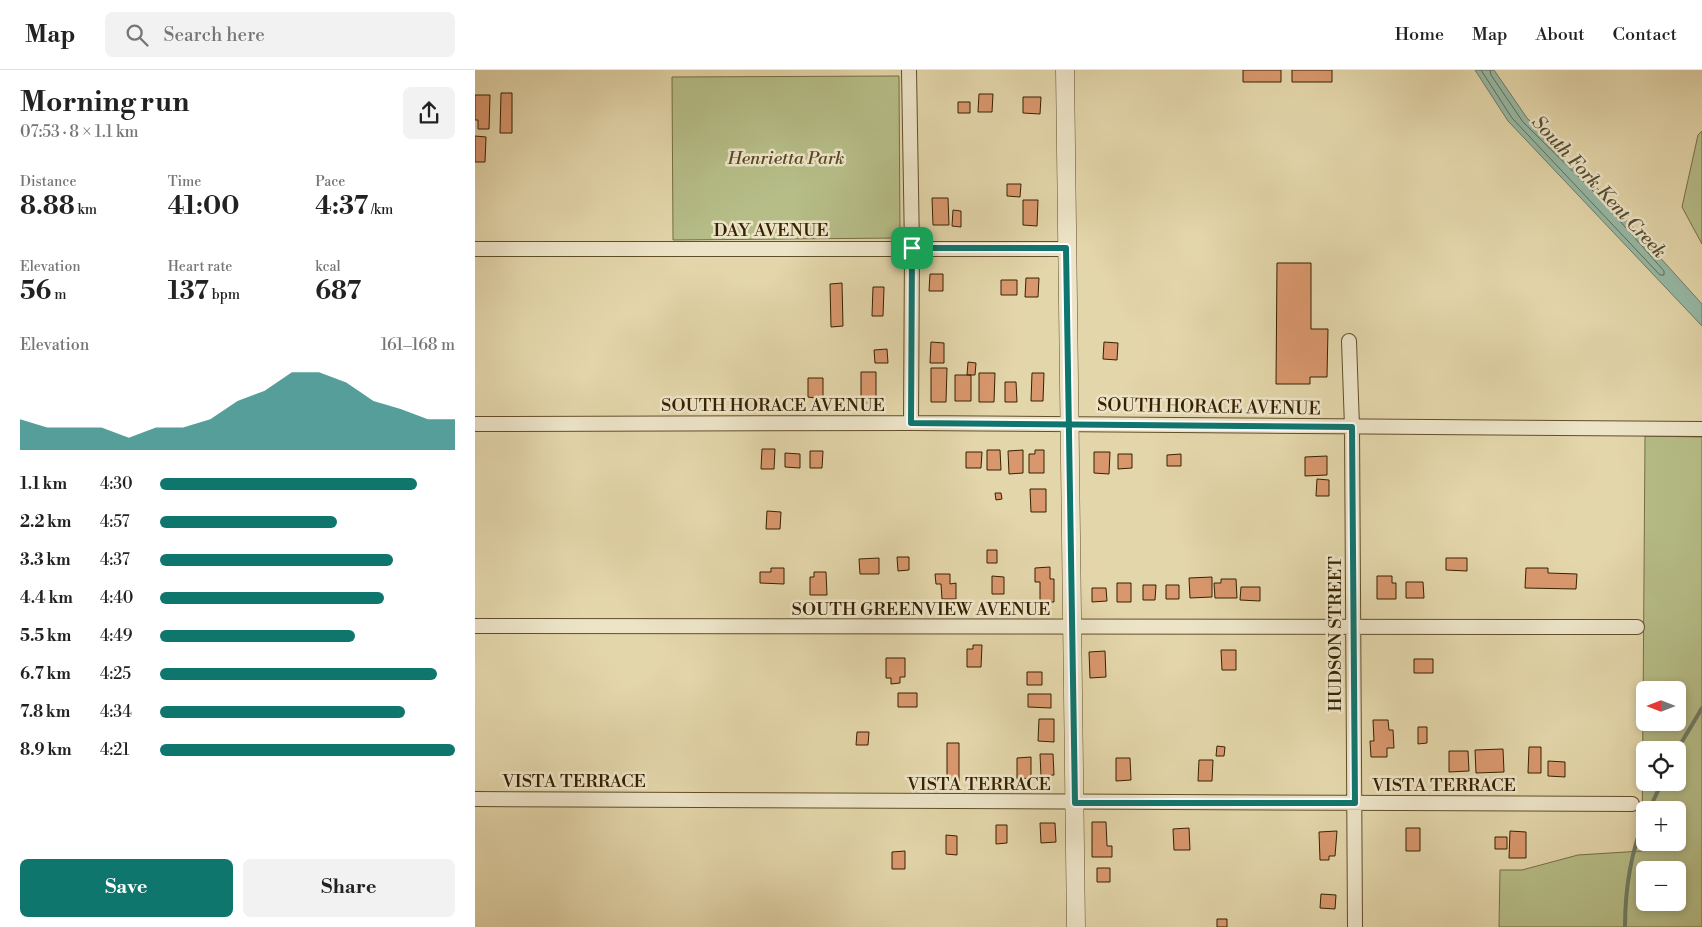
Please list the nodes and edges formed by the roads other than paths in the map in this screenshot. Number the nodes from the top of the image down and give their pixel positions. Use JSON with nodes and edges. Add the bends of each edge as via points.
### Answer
{"nodes":[{"id":1,"x":909,"y":70,"type":"edge"},
{"id":2,"x":1065,"y":70,"type":"edge"},
{"id":3,"x":912,"y":248,"type":"junction"},
{"id":4,"x":1066,"y":248,"type":"junction"},
{"id":5,"x":475,"y":249,"type":"edge"},
{"id":6,"x":1349,"y":342,"type":"dead end"},
{"id":7,"x":911,"y":423,"type":"junction"},
{"id":8,"x":475,"y":424,"type":"edge"},
{"id":9,"x":1071,"y":424,"type":"junction"},
{"id":10,"x":1352,"y":427,"type":"junction"},
{"id":11,"x":1702,"y":429,"type":"edge"},
{"id":12,"x":475,"y":626,"type":"edge"},
{"id":13,"x":1072,"y":628,"type":"junction"},
{"id":14,"x":1354,"y":628,"type":"junction"},
{"id":15,"x":1637,"y":628,"type":"dead end"},
{"id":16,"x":475,"y":799,"type":"edge"},
{"id":17,"x":1075,"y":803,"type":"junction"},
{"id":18,"x":1355,"y":803,"type":"junction"},
{"id":19,"x":1632,"y":804,"type":"dead end"},
{"id":20,"x":1076,"y":927,"type":"edge"},
{"id":21,"x":1355,"y":927,"type":"edge"}],
"edges":[{"from":1,"to":3,"type":"street"},
{"from":2,"to":4,"type":"street"},
{"from":3,"to":4,"type":"street","name":"DAY AVENUE"},
{"from":3,"to":5,"type":"street","name":"DAY AVENUE"},
{"from":3,"to":7,"type":"street"},
{"from":4,"to":9,"type":"street"},
{"from":6,"to":10,"type":"street","name":"HUDSON STREET"},
{"from":7,"to":8,"type":"street","name":"SOUTH HORACE AVENUE"},
{"from":7,"to":9,"type":"street","name":"SOUTH HORACE AVENUE"},
{"from":9,"to":10,"type":"street","name":"SOUTH HORACE AVENUE"},
{"from":9,"to":13,"type":"street"},
{"from":10,"to":11,"type":"street","name":"SOUTH HORACE AVENUE"},
{"from":10,"to":14,"type":"street","name":"HUDSON STREET"},
{"from":12,"to":13,"type":"street","name":"SOUTH GREENVIEW AVENUE"},
{"from":13,"to":14,"type":"street","name":"SOUTH GREENVIEW AVENUE"},
{"from":13,"to":17,"type":"street"},
{"from":14,"to":15,"type":"street","name":"SOUTH GREENVIEW AVENUE"},
{"from":14,"to":18,"type":"street","name":"HUDSON STREET"},
{"from":16,"to":17,"type":"street","name":"VISTA TERRACE"},
{"from":17,"to":18,"type":"street","name":"VISTA TERRACE"},
{"from":17,"to":20,"type":"street"},
{"from":18,"to":19,"type":"street","name":"VISTA TERRACE"},
{"from":18,"to":21,"type":"street","name":"HUDSON STREET"}]}
